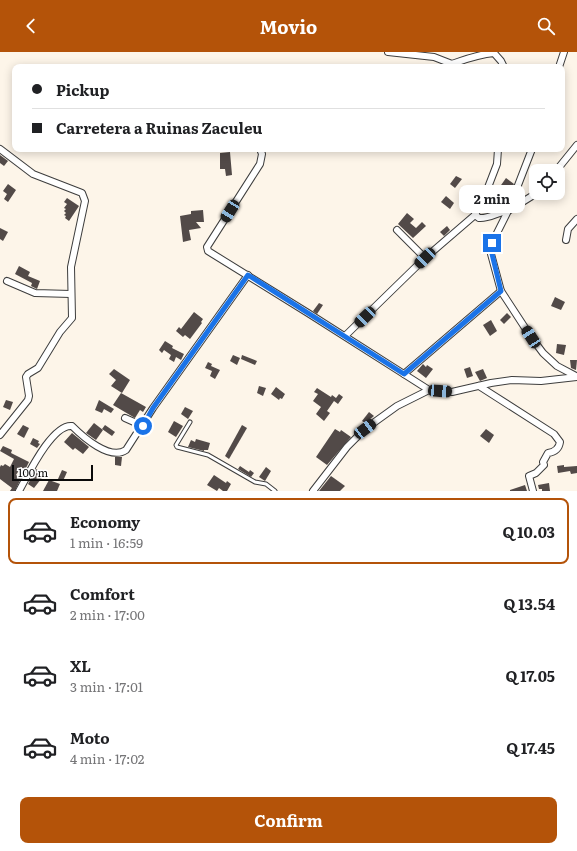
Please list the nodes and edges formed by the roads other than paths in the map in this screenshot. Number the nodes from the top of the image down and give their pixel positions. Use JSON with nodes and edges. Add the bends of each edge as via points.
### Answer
{"nodes":[{"id":1,"x":388,"y":52,"type":"edge"},
{"id":2,"x":564,"y":52,"type":"edge"},
{"id":3,"x":434,"y":55,"type":"edge"},
{"id":4,"x":452,"y":64,"type":"edge"},
{"id":5,"x":452,"y":64,"type":"edge"},
{"id":6,"x":502,"y":64,"type":"edge"},
{"id":7,"x":560,"y":64,"type":"edge"},
{"id":8,"x":577,"y":145,"type":"edge"},
{"id":9,"x":0,"y":148,"type":"edge"},
{"id":10,"x":261,"y":152,"type":"edge"},
{"id":11,"x":498,"y":152,"type":"edge"},
{"id":12,"x":531,"y":152,"type":"edge"},
{"id":13,"x":562,"y":164,"type":"edge"},
{"id":14,"x":529,"y":198,"type":"edge"},
{"id":15,"x":508,"y":211,"type":"junction"},
{"id":16,"x":475,"y":215,"type":"junction"},
{"id":17,"x":577,"y":219,"type":"edge"},
{"id":18,"x":397,"y":230,"type":"dead end"},
{"id":19,"x":566,"y":240,"type":"dead end"},
{"id":20,"x":425,"y":258,"type":"junction"},
{"id":21,"x":248,"y":275,"type":"junction"},
{"id":22,"x":7,"y":281,"type":"dead end"},
{"id":23,"x":501,"y":291,"type":"junction"},
{"id":24,"x":71,"y":294,"type":"junction"},
{"id":25,"x":345,"y":336,"type":"junction"},
{"id":26,"x":404,"y":374,"type":"junction"},
{"id":27,"x":577,"y":377,"type":"edge"},
{"id":28,"x":479,"y":386,"type":"junction"},
{"id":29,"x":429,"y":390,"type":"junction"},
{"id":30,"x":124,"y":418,"type":"dead end"},
{"id":31,"x":190,"y":422,"type":"dead end"},
{"id":32,"x":143,"y":426,"type":"junction"},
{"id":33,"x":0,"y":434,"type":"edge"},
{"id":34,"x":19,"y":491,"type":"edge"},
{"id":35,"x":275,"y":491,"type":"edge"},
{"id":36,"x":313,"y":491,"type":"edge"},
{"id":37,"x":533,"y":491,"type":"edge"}],
"edges":[{"from":1,"to":3,"type":"street"},
{"from":2,"to":7,"type":"street"},
{"from":3,"to":4,"type":"street"},
{"from":5,"to":6,"type":"street","via":[[494,53]]},
{"from":8,"to":13,"type":"street"},
{"from":9,"to":24,"type":"street","via":[[33,174],[84,196],[71,267]]},
{"from":10,"to":21,"type":"street","via":[[260,164],[207,249]]},
{"from":11,"to":16,"type":"street","via":[[497,164]]},
{"from":12,"to":15,"type":"street"},
{"from":14,"to":15,"type":"street"},
{"from":15,"to":16,"type":"street","via":[[484,219]]},
{"from":15,"to":23,"type":"street","via":[[492,243],[492,254]]},
{"from":16,"to":20,"type":"street"},
{"from":17,"to":19,"type":"street","via":[[568,229]]},
{"from":18,"to":20,"type":"street"},
{"from":20,"to":25,"type":"street"},
{"from":21,"to":25,"type":"street"},
{"from":21,"to":32,"type":"street","via":[[153,408]]},
{"from":22,"to":24,"type":"street","via":[[35,293]]},
{"from":23,"to":26,"type":"street"},
{"from":23,"to":27,"type":"street","via":[[543,353],[557,366]]},
{"from":24,"to":33,"type":"street","via":[[71,321],[60,332],[38,368],[26,377],[28,400]]},
{"from":25,"to":26,"type":"street"},
{"from":26,"to":29,"type":"street"},
{"from":27,"to":28,"type":"street","via":[[541,381],[512,380]]},
{"from":28,"to":29,"type":"street","via":[[452,392]]},
{"from":28,"to":37,"type":"street","via":[[554,434],[560,442],[553,452],[548,453],[544,465],[529,476]]},
{"from":29,"to":36,"type":"street","via":[[397,406],[365,429],[347,447]]},
{"from":30,"to":32,"type":"street"},
{"from":31,"to":35,"type":"lane","via":[[177,447],[208,455]]},
{"from":32,"to":34,"type":"street","via":[[126,450],[117,453],[96,446],[72,426],[68,426],[57,433],[42,451]]}]}
